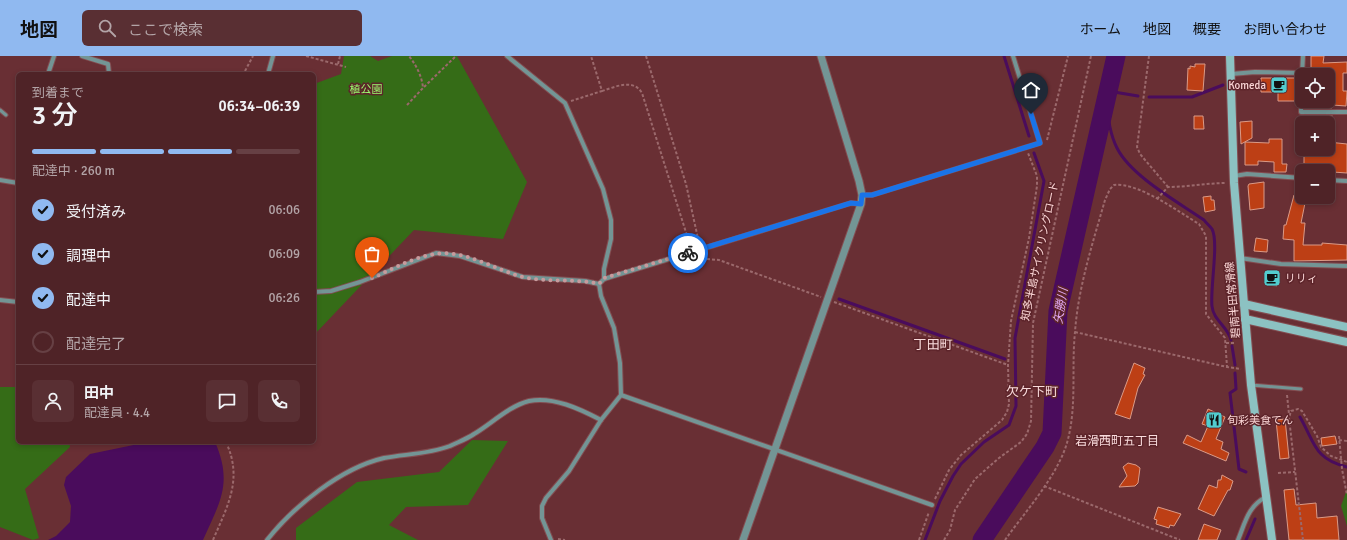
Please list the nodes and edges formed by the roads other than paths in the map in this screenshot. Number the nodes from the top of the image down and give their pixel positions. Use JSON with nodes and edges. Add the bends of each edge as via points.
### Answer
{"nodes":[{"id":1,"x":54,"y":56,"type":"edge"},
{"id":2,"x":82,"y":56,"type":"edge"},
{"id":3,"x":273,"y":56,"type":"edge"},
{"id":4,"x":507,"y":56,"type":"edge"},
{"id":5,"x":821,"y":56,"type":"edge"},
{"id":6,"x":1013,"y":56,"type":"edge"},
{"id":7,"x":1230,"y":56,"type":"edge"},
{"id":8,"x":1303,"y":56,"type":"edge"},
{"id":9,"x":1302,"y":68,"type":"edge"},
{"id":10,"x":48,"y":71,"type":"dead end"},
{"id":11,"x":110,"y":72,"type":"edge"},
{"id":12,"x":269,"y":72,"type":"edge"},
{"id":13,"x":1231,"y":74,"type":"junction"},
{"id":14,"x":1295,"y":75,"type":"edge"},
{"id":15,"x":1301,"y":108,"type":"edge"},
{"id":16,"x":0,"y":110,"type":"edge"},
{"id":17,"x":1347,"y":112,"type":"edge"},
{"id":18,"x":6,"y":115,"type":"dead end"},
{"id":19,"x":1295,"y":177,"type":"edge"},
{"id":20,"x":0,"y":180,"type":"edge"},
{"id":21,"x":1234,"y":180,"type":"junction"},
{"id":22,"x":1335,"y":180,"type":"edge"},
{"id":23,"x":1347,"y":181,"type":"edge"},
{"id":24,"x":16,"y":183,"type":"edge"},
{"id":25,"x":862,"y":195,"type":"junction"},
{"id":26,"x":861,"y":204,"type":"junction"},
{"id":27,"x":1240,"y":258,"type":"junction"},
{"id":28,"x":1347,"y":266,"type":"edge"},
{"id":29,"x":604,"y":278,"type":"junction"},
{"id":30,"x":599,"y":284,"type":"junction"},
{"id":31,"x":316,"y":292,"type":"edge"},
{"id":32,"x":0,"y":300,"type":"edge"},
{"id":33,"x":16,"y":302,"type":"edge"},
{"id":34,"x":1244,"y":304,"type":"junction"},
{"id":35,"x":1245,"y":319,"type":"junction"},
{"id":36,"x":1347,"y":327,"type":"edge"},
{"id":37,"x":1347,"y":342,"type":"edge"},
{"id":38,"x":1252,"y":385,"type":"junction"},
{"id":39,"x":1301,"y":389,"type":"dead end"},
{"id":40,"x":621,"y":396,"type":"junction"},
{"id":41,"x":601,"y":420,"type":"junction"},
{"id":42,"x":775,"y":451,"type":"junction"},
{"id":43,"x":1267,"y":496,"type":"junction"},
{"id":44,"x":932,"y":505,"type":"road end"},
{"id":45,"x":267,"y":540,"type":"edge"},
{"id":46,"x":551,"y":540,"type":"edge"},
{"id":47,"x":743,"y":540,"type":"edge"},
{"id":48,"x":1238,"y":540,"type":"edge"},
{"id":49,"x":1272,"y":540,"type":"edge"}],
"edges":[{"from":1,"to":10,"type":"street"},
{"from":2,"to":11,"type":"street","via":[[108,64]]},
{"from":3,"to":12,"type":"street"},
{"from":4,"to":29,"type":"street","via":[[565,103],[607,199],[611,239]]},
{"from":5,"to":25,"type":"street"},
{"from":6,"to":25,"type":"street","via":[[1040,143],[872,195]]},
{"from":7,"to":13,"type":"main road","name":"碧南半田常滑線"},
{"from":8,"to":9,"type":"street"},
{"from":13,"to":14,"type":"street","via":[[1255,72]]},
{"from":13,"to":21,"type":"main road","name":"碧南半田常滑線"},
{"from":15,"to":17,"type":"street","via":[[1301,112]]},
{"from":16,"to":18,"type":"lane"},
{"from":19,"to":21,"type":"street","via":[[1247,174]]},
{"from":20,"to":24,"type":"street"},
{"from":21,"to":27,"type":"main road","name":"碧南半田常滑線"},
{"from":22,"to":23,"type":"street"},
{"from":25,"to":26,"type":"street"},
{"from":26,"to":29,"type":"street","via":[[851,203]]},
{"from":26,"to":42,"type":"street"},
{"from":27,"to":28,"type":"street","via":[[1281,264]]},
{"from":27,"to":34,"type":"main road","name":"碧南半田常滑線"},
{"from":29,"to":30,"type":"street"},
{"from":30,"to":31,"type":"street","via":[[585,280],[523,277],[460,256],[436,254],[360,282],[331,291]]},
{"from":30,"to":40,"type":"street","via":[[614,328],[620,363]]},
{"from":32,"to":33,"type":"street"},
{"from":34,"to":35,"type":"main road","name":"碧南半田常滑線"},
{"from":34,"to":36,"type":"main road"},
{"from":35,"to":37,"type":"main road"},
{"from":35,"to":38,"type":"main road","name":"碧南半田常滑線"},
{"from":38,"to":39,"type":"lane"},
{"from":38,"to":43,"type":"main road","name":"碧南半田常滑線"},
{"from":40,"to":41,"type":"street"},
{"from":40,"to":42,"type":"street"},
{"from":41,"to":45,"type":"street","via":[[560,403],[529,402],[514,408],[473,435],[448,446],[384,458],[350,472],[295,508]]},
{"from":41,"to":46,"type":"street","via":[[569,471],[542,506],[542,518]]},
{"from":42,"to":44,"type":"street"},
{"from":42,"to":47,"type":"street"},
{"from":43,"to":48,"type":"street","via":[[1251,507]]},
{"from":43,"to":49,"type":"main road","name":"碧南半田常滑線"}]}
